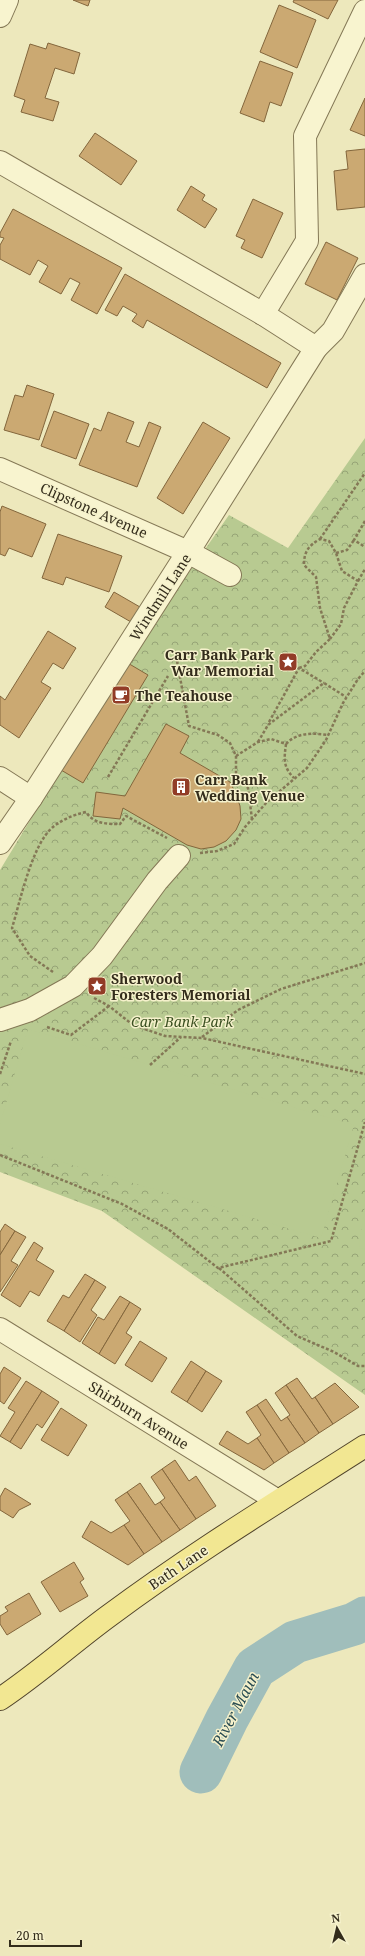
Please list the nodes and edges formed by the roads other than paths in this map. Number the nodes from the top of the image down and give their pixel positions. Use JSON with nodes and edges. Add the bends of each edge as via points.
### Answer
{"nodes":[{"id":1,"x":7,"y":0,"type":"edge"},
{"id":2,"x":365,"y":11,"type":"edge"},
{"id":3,"x":0,"y":16,"type":"edge"},
{"id":4,"x":0,"y":162,"type":"edge"},
{"id":5,"x":365,"y":275,"type":"edge"},
{"id":6,"x":263,"y":314,"type":"junction"},
{"id":7,"x":316,"y":348,"type":"junction"},
{"id":8,"x":0,"y":469,"type":"edge"},
{"id":9,"x":188,"y":552,"type":"junction"},
{"id":10,"x":230,"y":575,"type":"dead end"},
{"id":11,"x":0,"y":778,"type":"edge"},
{"id":12,"x":31,"y":798,"type":"junction"},
{"id":13,"x":0,"y":843,"type":"edge"},
{"id":14,"x":182,"y":852,"type":"road end"},
{"id":15,"x":7,"y":1027,"type":"edge"},
{"id":16,"x":0,"y":1329,"type":"edge"},
{"id":17,"x":365,"y":1446,"type":"edge"},
{"id":18,"x":278,"y":1501,"type":"junction"},
{"id":19,"x":0,"y":1699,"type":"edge"}],
"edges":[{"from":1,"to":3,"type":"street"},
{"from":2,"to":6,"type":"street","via":[[305,136],[307,241]]},
{"from":4,"to":6,"type":"street"},
{"from":5,"to":7,"type":"street","name":"Windmill Lane","via":[[333,331]]},
{"from":6,"to":7,"type":"street"},
{"from":7,"to":9,"type":"street","name":"Windmill Lane"},
{"from":8,"to":9,"type":"street","name":"Clipstone Avenue"},
{"from":9,"to":10,"type":"street","name":"Clipstone Avenue"},
{"from":9,"to":12,"type":"street","name":"Windmill Lane"},
{"from":11,"to":12,"type":"street"},
{"from":12,"to":13,"type":"street","name":"Windmill Lane"},
{"from":14,"to":15,"type":"street","via":[[157,881],[102,956],[73,986],[30,1010]]},
{"from":16,"to":18,"type":"street","name":"Shirburn Avenue"},
{"from":17,"to":18,"type":"main road","name":"Bath Lane"},
{"from":18,"to":19,"type":"main road","name":"Bath Lane","via":[[186,1561],[110,1615],[27,1681]]}]}
